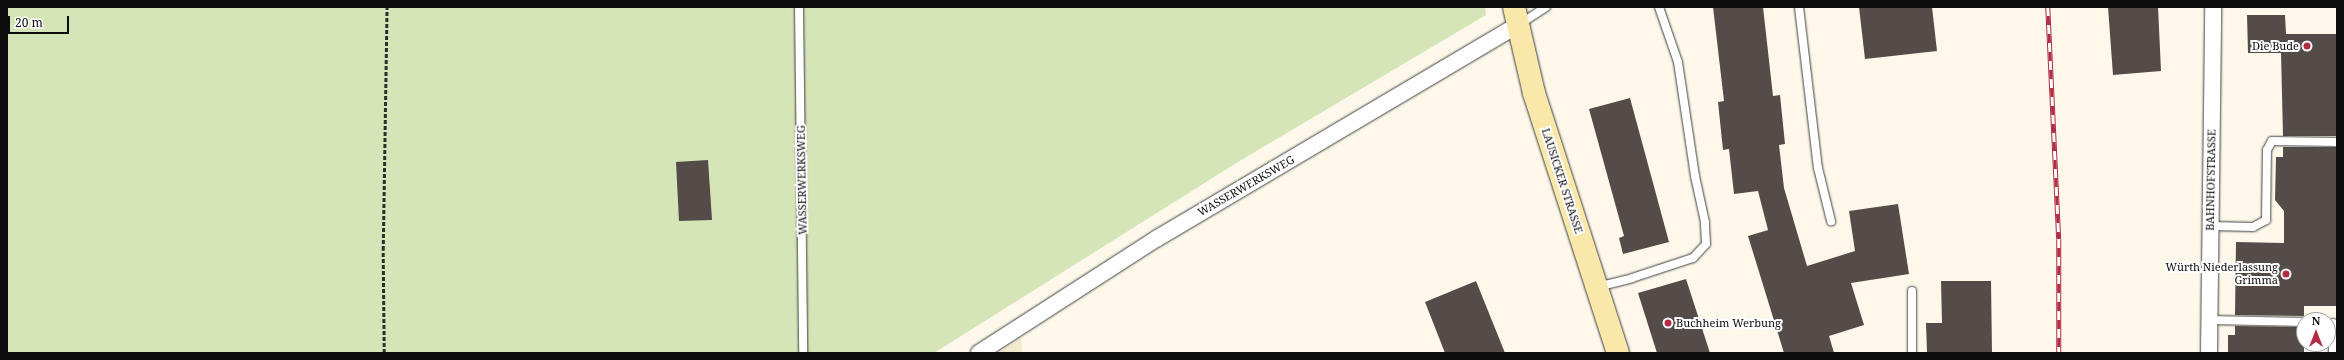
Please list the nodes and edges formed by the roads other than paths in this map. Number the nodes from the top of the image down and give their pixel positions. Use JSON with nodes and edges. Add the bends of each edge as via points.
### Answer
{"nodes":[{"id":1,"x":799,"y":7,"type":"edge"},
{"id":2,"x":1546,"y":7,"type":"edge"},
{"id":3,"x":1659,"y":7,"type":"edge"},
{"id":4,"x":1799,"y":7,"type":"edge"},
{"id":5,"x":2214,"y":7,"type":"edge"},
{"id":6,"x":1516,"y":16,"type":"edge"},
{"id":7,"x":2337,"y":142,"type":"edge"},
{"id":8,"x":1831,"y":221,"type":"dead end"},
{"id":9,"x":2210,"y":226,"type":"junction"},
{"id":10,"x":1596,"y":287,"type":"junction"},
{"id":11,"x":1912,"y":291,"type":"dead end"},
{"id":12,"x":2210,"y":320,"type":"junction"},
{"id":13,"x":2296,"y":322,"type":"edge"},
{"id":14,"x":803,"y":353,"type":"edge"},
{"id":15,"x":979,"y":353,"type":"edge"},
{"id":16,"x":1618,"y":353,"type":"edge"},
{"id":17,"x":1912,"y":353,"type":"edge"},
{"id":18,"x":2209,"y":353,"type":"edge"}],
"edges":[{"from":1,"to":14,"type":"lane","name":"WASSERWERKSWEG"},
{"from":2,"to":6,"type":"lane"},
{"from":3,"to":10,"type":"lane","via":[[1678,62],[1695,176],[1705,222],[1706,244],[1693,258]]},
{"from":4,"to":8,"type":"lane","via":[[1818,168]]},
{"from":5,"to":9,"type":"street","name":"BAHNHOFSTRASSE"},
{"from":6,"to":10,"type":"main road","name":"LAUSICKER STRASSE","via":[[1534,93]]},
{"from":6,"to":15,"type":"street","name":"WASSERWERKSWEG","via":[[1156,239]]},
{"from":7,"to":9,"type":"lane","via":[[2272,142],[2267,150],[2266,220],[2252,227]]},
{"from":9,"to":12,"type":"street","name":"BAHNHOFSTRASSE"},
{"from":10,"to":16,"type":"main road","name":"LAUSICKER STRASSE"},
{"from":11,"to":17,"type":"lane"},
{"from":12,"to":13,"type":"lane"},
{"from":12,"to":18,"type":"street","name":"BAHNHOFSTRASSE"}]}
